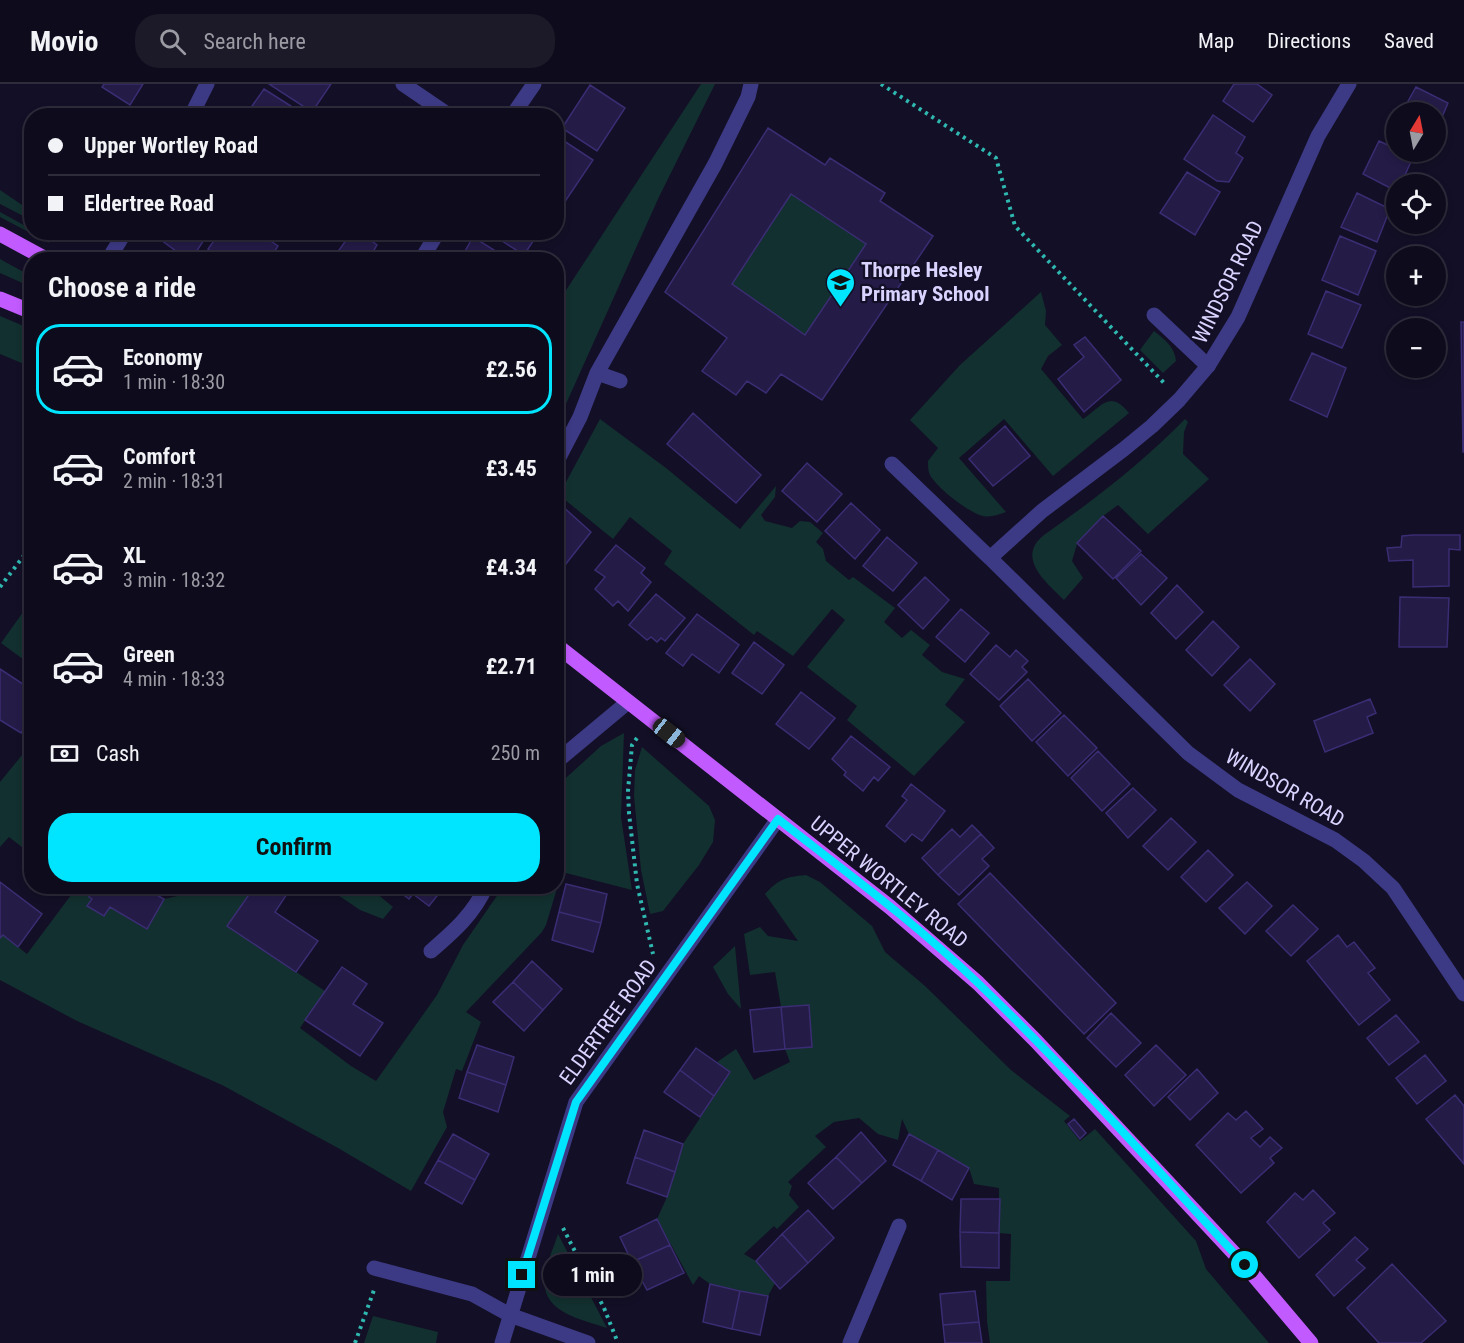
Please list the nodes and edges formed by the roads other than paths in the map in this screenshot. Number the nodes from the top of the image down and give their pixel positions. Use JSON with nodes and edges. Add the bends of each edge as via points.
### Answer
{"nodes":[{"id":1,"x":207,"y":84,"type":"edge"},
{"id":2,"x":403,"y":84,"type":"edge"},
{"id":3,"x":534,"y":84,"type":"edge"},
{"id":4,"x":751,"y":84,"type":"edge"},
{"id":5,"x":1349,"y":84,"type":"edge"},
{"id":6,"x":195,"y":108,"type":"edge"},
{"id":7,"x":438,"y":108,"type":"edge"},
{"id":8,"x":518,"y":108,"type":"edge"},
{"id":9,"x":0,"y":234,"type":"edge"},
{"id":10,"x":33,"y":252,"type":"edge"},
{"id":11,"x":0,"y":299,"type":"edge"},
{"id":12,"x":24,"y":309,"type":"edge"},
{"id":13,"x":1154,"y":315,"type":"dead end"},
{"id":14,"x":1208,"y":366,"type":"junction"},
{"id":15,"x":597,"y":373,"type":"junction"},
{"id":16,"x":620,"y":381,"type":"dead end"},
{"id":17,"x":564,"y":448,"type":"edge"},
{"id":18,"x":892,"y":464,"type":"dead end"},
{"id":19,"x":990,"y":558,"type":"junction"},
{"id":20,"x":564,"y":651,"type":"edge"},
{"id":21,"x":628,"y":702,"type":"junction"},
{"id":22,"x":564,"y":755,"type":"edge"},
{"id":23,"x":778,"y":819,"type":"junction"},
{"id":24,"x":482,"y":894,"type":"edge"},
{"id":25,"x":431,"y":951,"type":"dead end"},
{"id":26,"x":1464,"y":994,"type":"edge"},
{"id":27,"x":899,"y":1227,"type":"dead end"},
{"id":28,"x":377,"y":1269,"type":"road end"},
{"id":29,"x":510,"y":1315,"type":"junction"},
{"id":30,"x":502,"y":1343,"type":"edge"},
{"id":31,"x":588,"y":1343,"type":"edge"},
{"id":32,"x":850,"y":1343,"type":"edge"},
{"id":33,"x":1311,"y":1343,"type":"edge"}],
"edges":[{"from":1,"to":6,"type":"street"},
{"from":2,"to":7,"type":"street"},
{"from":3,"to":8,"type":"street"},
{"from":4,"to":15,"type":"street","via":[[715,164]]},
{"from":5,"to":14,"type":"street","name":"WINDSOR ROAD","via":[[1318,136],[1238,318]]},
{"from":9,"to":10,"type":"main road"},
{"from":11,"to":12,"type":"main road"},
{"from":13,"to":14,"type":"street"},
{"from":14,"to":19,"type":"street","name":"WINDSOR ROAD","via":[[1179,400],[1124,449],[1042,511]]},
{"from":15,"to":16,"type":"street"},
{"from":15,"to":17,"type":"street"},
{"from":18,"to":19,"type":"street","name":"WINDSOR ROAD"},
{"from":19,"to":26,"type":"street","name":"WINDSOR ROAD","via":[[1188,753],[1238,790],[1335,840],[1364,861],[1393,888]]},
{"from":20,"to":21,"type":"main road","name":"UPPER WORTLEY ROAD"},
{"from":21,"to":22,"type":"street"},
{"from":21,"to":23,"type":"main road","name":"UPPER WORTLEY ROAD"},
{"from":23,"to":29,"type":"street","name":"ELDERTREE ROAD","via":[[576,1102]]},
{"from":23,"to":33,"type":"main road","name":"UPPER WORTLEY ROAD","via":[[890,907],[987,991],[1245,1265]]},
{"from":24,"to":25,"type":"street","via":[[457,929]]},
{"from":27,"to":32,"type":"street"},
{"from":28,"to":29,"type":"street","via":[[472,1294]]},
{"from":29,"to":30,"type":"street","name":"ELDERTREE ROAD"},
{"from":29,"to":31,"type":"street"}]}
